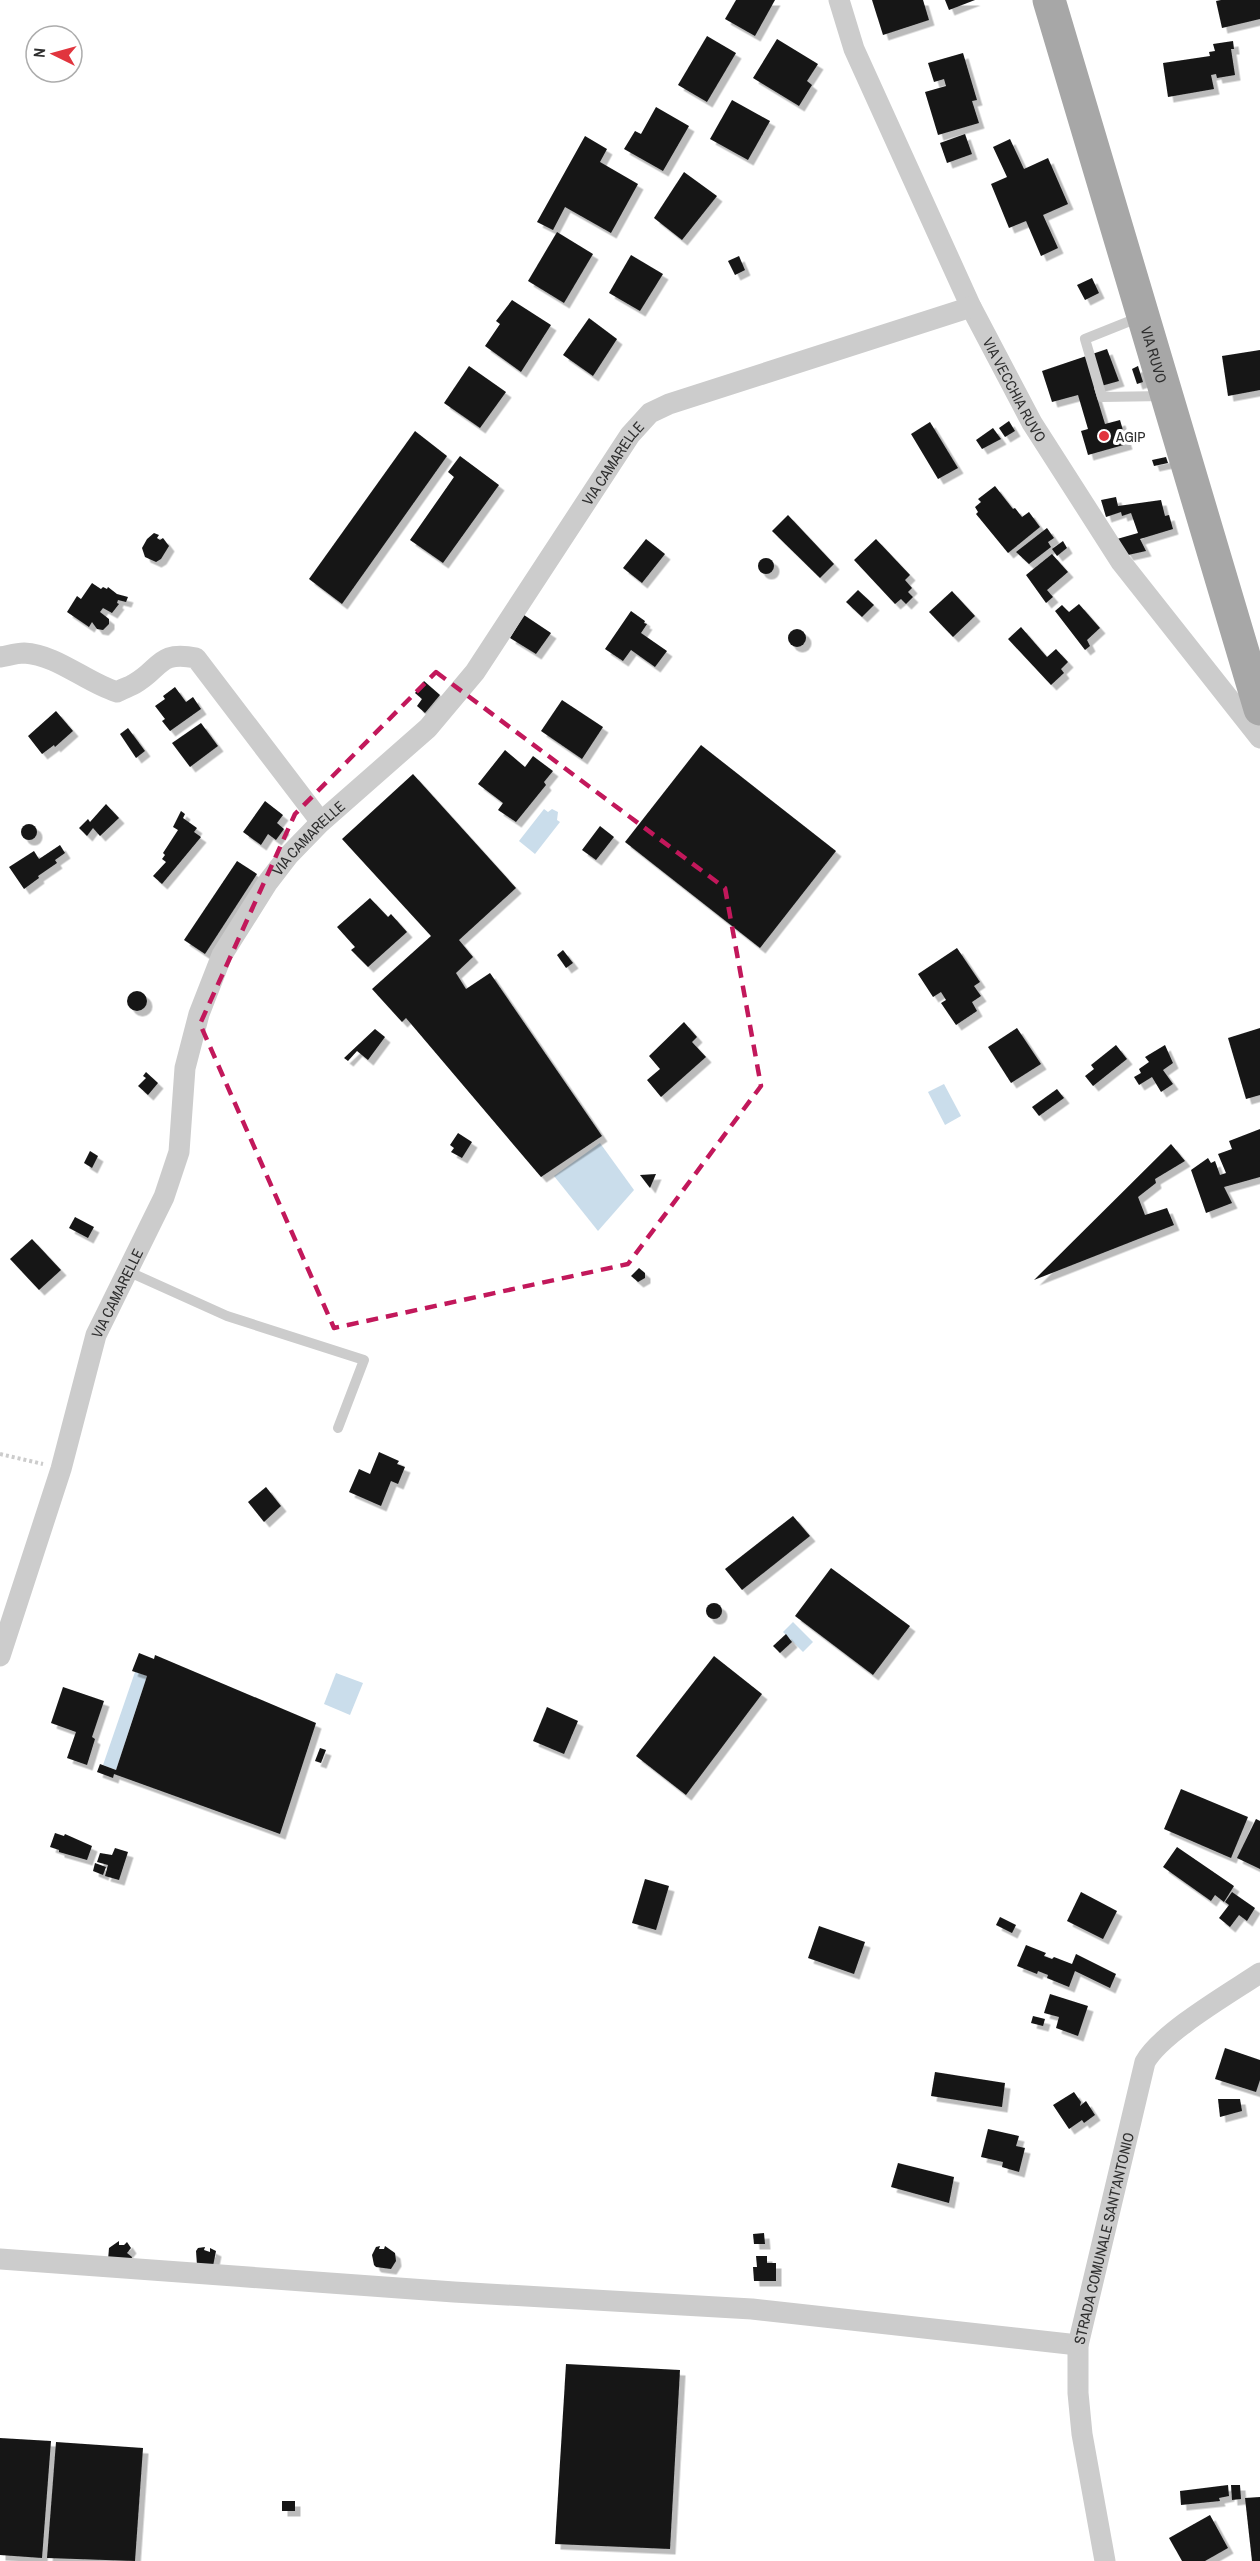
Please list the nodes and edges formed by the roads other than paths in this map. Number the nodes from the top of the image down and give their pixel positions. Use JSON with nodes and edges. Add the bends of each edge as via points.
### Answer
{"nodes":[{"id":1,"x":838,"y":0,"type":"edge"},
{"id":2,"x":1048,"y":0,"type":"edge"},
{"id":3,"x":971,"y":307,"type":"junction"},
{"id":4,"x":1143,"y":316,"type":"junction"},
{"id":5,"x":1166,"y":396,"type":"junction"},
{"id":6,"x":0,"y":657,"type":"edge"},
{"id":7,"x":1260,"y":709,"type":"edge"},
{"id":8,"x":1260,"y":738,"type":"edge"},
{"id":9,"x":321,"y":822,"type":"junction"},
{"id":10,"x":127,"y":1271,"type":"junction"},
{"id":11,"x":338,"y":1428,"type":"dead end"},
{"id":12,"x":0,"y":1656,"type":"edge"},
{"id":13,"x":1260,"y":1972,"type":"edge"},
{"id":14,"x":0,"y":2259,"type":"edge"},
{"id":15,"x":1078,"y":2345,"type":"junction"},
{"id":16,"x":1105,"y":2561,"type":"edge"}],
"edges":[{"from":1,"to":3,"type":"street","name":"VIA VECCHIA RUVO","via":[[854,49]]},
{"from":2,"to":4,"type":"main road","name":"VIA RUVO"},
{"from":3,"to":8,"type":"street","name":"VIA VECCHIA RUVO","via":[[1032,423],[1121,562]]},
{"from":3,"to":9,"type":"street","name":"VIA CAMARELLE","via":[[650,413],[630,435],[475,672],[428,728]]},
{"from":4,"to":5,"type":"main road","name":"VIA RUVO"},
{"from":4,"to":5,"type":"lane","via":[[1084,339],[1102,397]]},
{"from":5,"to":7,"type":"main road","name":"VIA RUVO"},
{"from":6,"to":9,"type":"street","via":[[23,653],[46,657],[100,687],[117,692],[135,684],[160,662],[179,654],[196,658]]},
{"from":9,"to":10,"type":"street","name":"VIA CAMARELLE","via":[[268,882],[222,955],[199,1014],[185,1068],[179,1152],[164,1197]]},
{"from":10,"to":11,"type":"lane","via":[[227,1316],[364,1360]]},
{"from":10,"to":12,"type":"street","name":"VIA CAMARELLE","via":[[96,1335],[61,1469]]},
{"from":13,"to":15,"type":"street","name":"STRADA COMUNALE SANT'ANTONIO","via":[[1174,2032],[1145,2062]]},
{"from":14,"to":15,"type":"street","via":[[752,2309]]},
{"from":15,"to":16,"type":"street","name":"STRADA COMUNALE SANT'ANTONIO","via":[[1082,2434]]}]}
